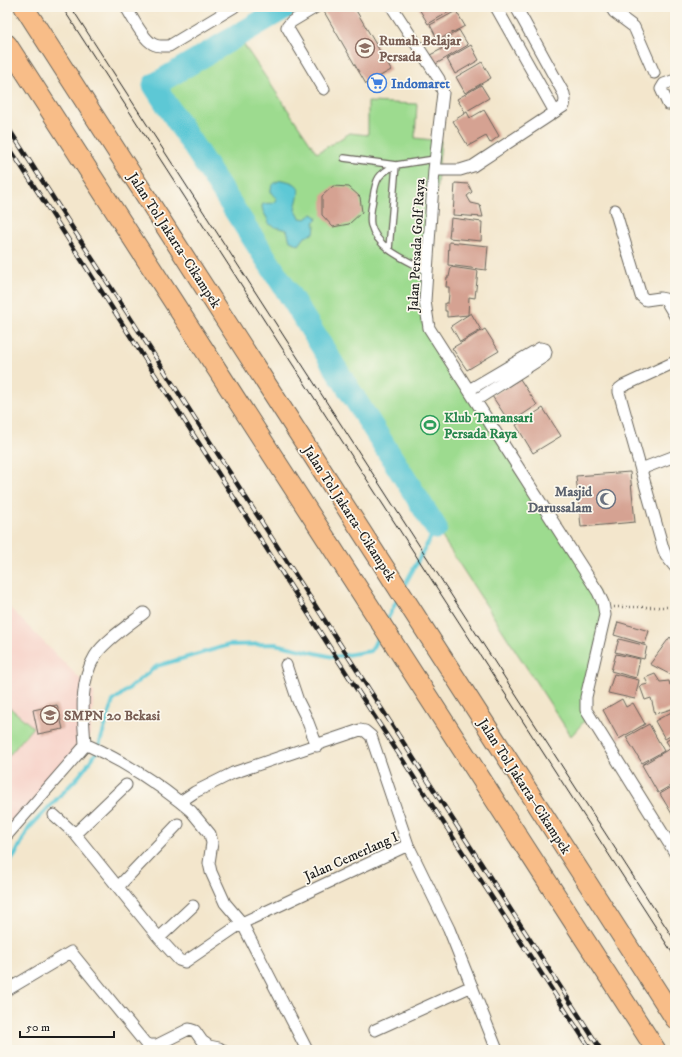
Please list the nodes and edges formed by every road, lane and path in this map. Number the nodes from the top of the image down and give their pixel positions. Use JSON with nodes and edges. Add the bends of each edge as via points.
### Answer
{"nodes":[{"id":1,"x":24,"y":7,"type":"edge"},
{"id":2,"x":126,"y":7,"type":"edge"},
{"id":3,"x":234,"y":7,"type":"edge"},
{"id":4,"x":316,"y":7,"type":"edge"},
{"id":5,"x":392,"y":7,"type":"edge"},
{"id":6,"x":496,"y":7,"type":"edge"},
{"id":7,"x":516,"y":7,"type":"edge"},
{"id":8,"x":611,"y":7,"type":"edge"},
{"id":9,"x":7,"y":44,"type":"edge"},
{"id":10,"x":654,"y":73,"type":"dead end"},
{"id":11,"x":675,"y":80,"type":"edge"},
{"id":12,"x":324,"y":89,"type":"dead end"},
{"id":13,"x":668,"y":104,"type":"dead end"},
{"id":14,"x":555,"y":112,"type":"junction"},
{"id":15,"x":344,"y":158,"type":"dead end"},
{"id":16,"x":435,"y":159,"type":"junction"},
{"id":17,"x":396,"y":165,"type":"junction"},
{"id":18,"x":434,"y":170,"type":"junction"},
{"id":19,"x":615,"y":210,"type":"dead end"},
{"id":20,"x":389,"y":249,"type":"junction"},
{"id":21,"x":428,"y":272,"type":"junction"},
{"id":22,"x":675,"y":316,"type":"edge"},
{"id":23,"x":675,"y":362,"type":"edge"},
{"id":24,"x":469,"y":390,"type":"junction"},
{"id":25,"x":476,"y":400,"type":"junction"},
{"id":26,"x":675,"y":456,"type":"edge"},
{"id":27,"x":641,"y":469,"type":"junction"},
{"id":28,"x":675,"y":567,"type":"edge"},
{"id":29,"x":627,"y":607,"type":"dead end"},
{"id":30,"x":675,"y":608,"type":"edge"},
{"id":31,"x":144,"y":613,"type":"dead end"},
{"id":32,"x":286,"y":665,"type":"dead end"},
{"id":33,"x":90,"y":746,"type":"junction"},
{"id":34,"x":317,"y":746,"type":"junction"},
{"id":35,"x":126,"y":785,"type":"dead end"},
{"id":36,"x":180,"y":802,"type":"junction"},
{"id":37,"x":54,"y":815,"type":"dead end"},
{"id":38,"x":178,"y":824,"type":"dead end"},
{"id":39,"x":7,"y":834,"type":"edge"},
{"id":40,"x":75,"y":834,"type":"junction"},
{"id":41,"x":408,"y":845,"type":"junction"},
{"id":42,"x":675,"y":853,"type":"edge"},
{"id":43,"x":118,"y":886,"type":"junction"},
{"id":44,"x":193,"y":906,"type":"dead end"},
{"id":45,"x":242,"y":923,"type":"junction"},
{"id":46,"x":159,"y":938,"type":"junction"},
{"id":47,"x":472,"y":986,"type":"junction"},
{"id":48,"x":7,"y":990,"type":"edge"},
{"id":49,"x":675,"y":1019,"type":"edge"},
{"id":50,"x":375,"y":1030,"type":"dead end"},
{"id":51,"x":222,"y":1050,"type":"edge"},
{"id":52,"x":307,"y":1050,"type":"edge"},
{"id":53,"x":497,"y":1050,"type":"edge"},
{"id":54,"x":656,"y":1050,"type":"edge"}],
"edges":[{"from":1,"to":49,"type":"highway","name":"Jalan Tol Jakarta–Cikampek"},
{"from":2,"to":3,"type":"street","via":[[151,44],[169,46]]},
{"from":4,"to":12,"type":"street","via":[[287,27]]},
{"from":5,"to":16,"type":"street","name":"Jalan Persada Golf Raya","via":[[442,87],[443,101]]},
{"from":6,"to":14,"type":"street"},
{"from":7,"to":14,"type":"street","via":[[564,94],[564,106]]},
{"from":8,"to":10,"type":"street","via":[[634,27]]},
{"from":9,"to":54,"type":"highway"},
{"from":11,"to":13,"type":"street","via":[[664,84],[661,89]]},
{"from":14,"to":18,"type":"street","via":[[473,166],[460,170]]},
{"from":15,"to":17,"type":"lane"},
{"from":16,"to":17,"type":"lane"},
{"from":16,"to":18,"type":"street","name":"Jalan Persada Golf Raya"},
{"from":17,"to":20,"type":"lane"},
{"from":17,"to":20,"type":"lane","via":[[380,175],[375,182],[371,215],[375,234],[380,243]]},
{"from":18,"to":21,"type":"street","name":"Jalan Persada Golf Raya"},
{"from":19,"to":22,"type":"street","via":[[641,296],[646,300],[665,299]]},
{"from":20,"to":21,"type":"lane"},
{"from":21,"to":24,"type":"street","name":"Jalan Persada Golf Raya","via":[[425,301],[429,328]]},
{"from":23,"to":27,"type":"street","via":[[619,389]]},
{"from":24,"to":25,"type":"street","name":"Jalan Persada Golf Raya"},
{"from":24,"to":25,"type":"street","via":[[540,348],[545,349],[545,356]]},
{"from":25,"to":42,"type":"street","name":"Jalan Persada Golf Raya","via":[[603,603],[604,620],[586,697],[586,710]]},
{"from":26,"to":27,"type":"street"},
{"from":27,"to":28,"type":"street","via":[[663,548]]},
{"from":29,"to":30,"type":"path"},
{"from":31,"to":33,"type":"street","via":[[95,655],[86,676],[83,702]]},
{"from":32,"to":34,"type":"street"},
{"from":33,"to":36,"type":"street","via":[[154,782]]},
{"from":33,"to":39,"type":"street","via":[[82,751]]},
{"from":34,"to":36,"type":"street","via":[[233,773]]},
{"from":34,"to":41,"type":"street","via":[[360,730],[371,736]]},
{"from":35,"to":40,"type":"street"},
{"from":36,"to":45,"type":"street","via":[[210,834],[211,872],[225,902]]},
{"from":37,"to":40,"type":"street","name":"Jalan Cemerlang I"},
{"from":38,"to":43,"type":"street"},
{"from":40,"to":43,"type":"street","name":"Jalan Cemerlang I"},
{"from":41,"to":45,"type":"street","name":"Jalan Cemerlang I"},
{"from":41,"to":47,"type":"street","name":"Jalan Cemerlang I","via":[[449,928]]},
{"from":43,"to":46,"type":"street","name":"Jalan Cemerlang I"},
{"from":44,"to":46,"type":"street"},
{"from":45,"to":46,"type":"street","name":"Jalan Cemerlang I","via":[[185,962]]},
{"from":45,"to":52,"type":"street"},
{"from":47,"to":50,"type":"street"},
{"from":47,"to":53,"type":"street","name":"Jalan Cemerlang I"},
{"from":48,"to":51,"type":"street","via":[[71,952],[145,1043],[157,1045],[189,1029],[195,1031],[209,1046]]}]}
